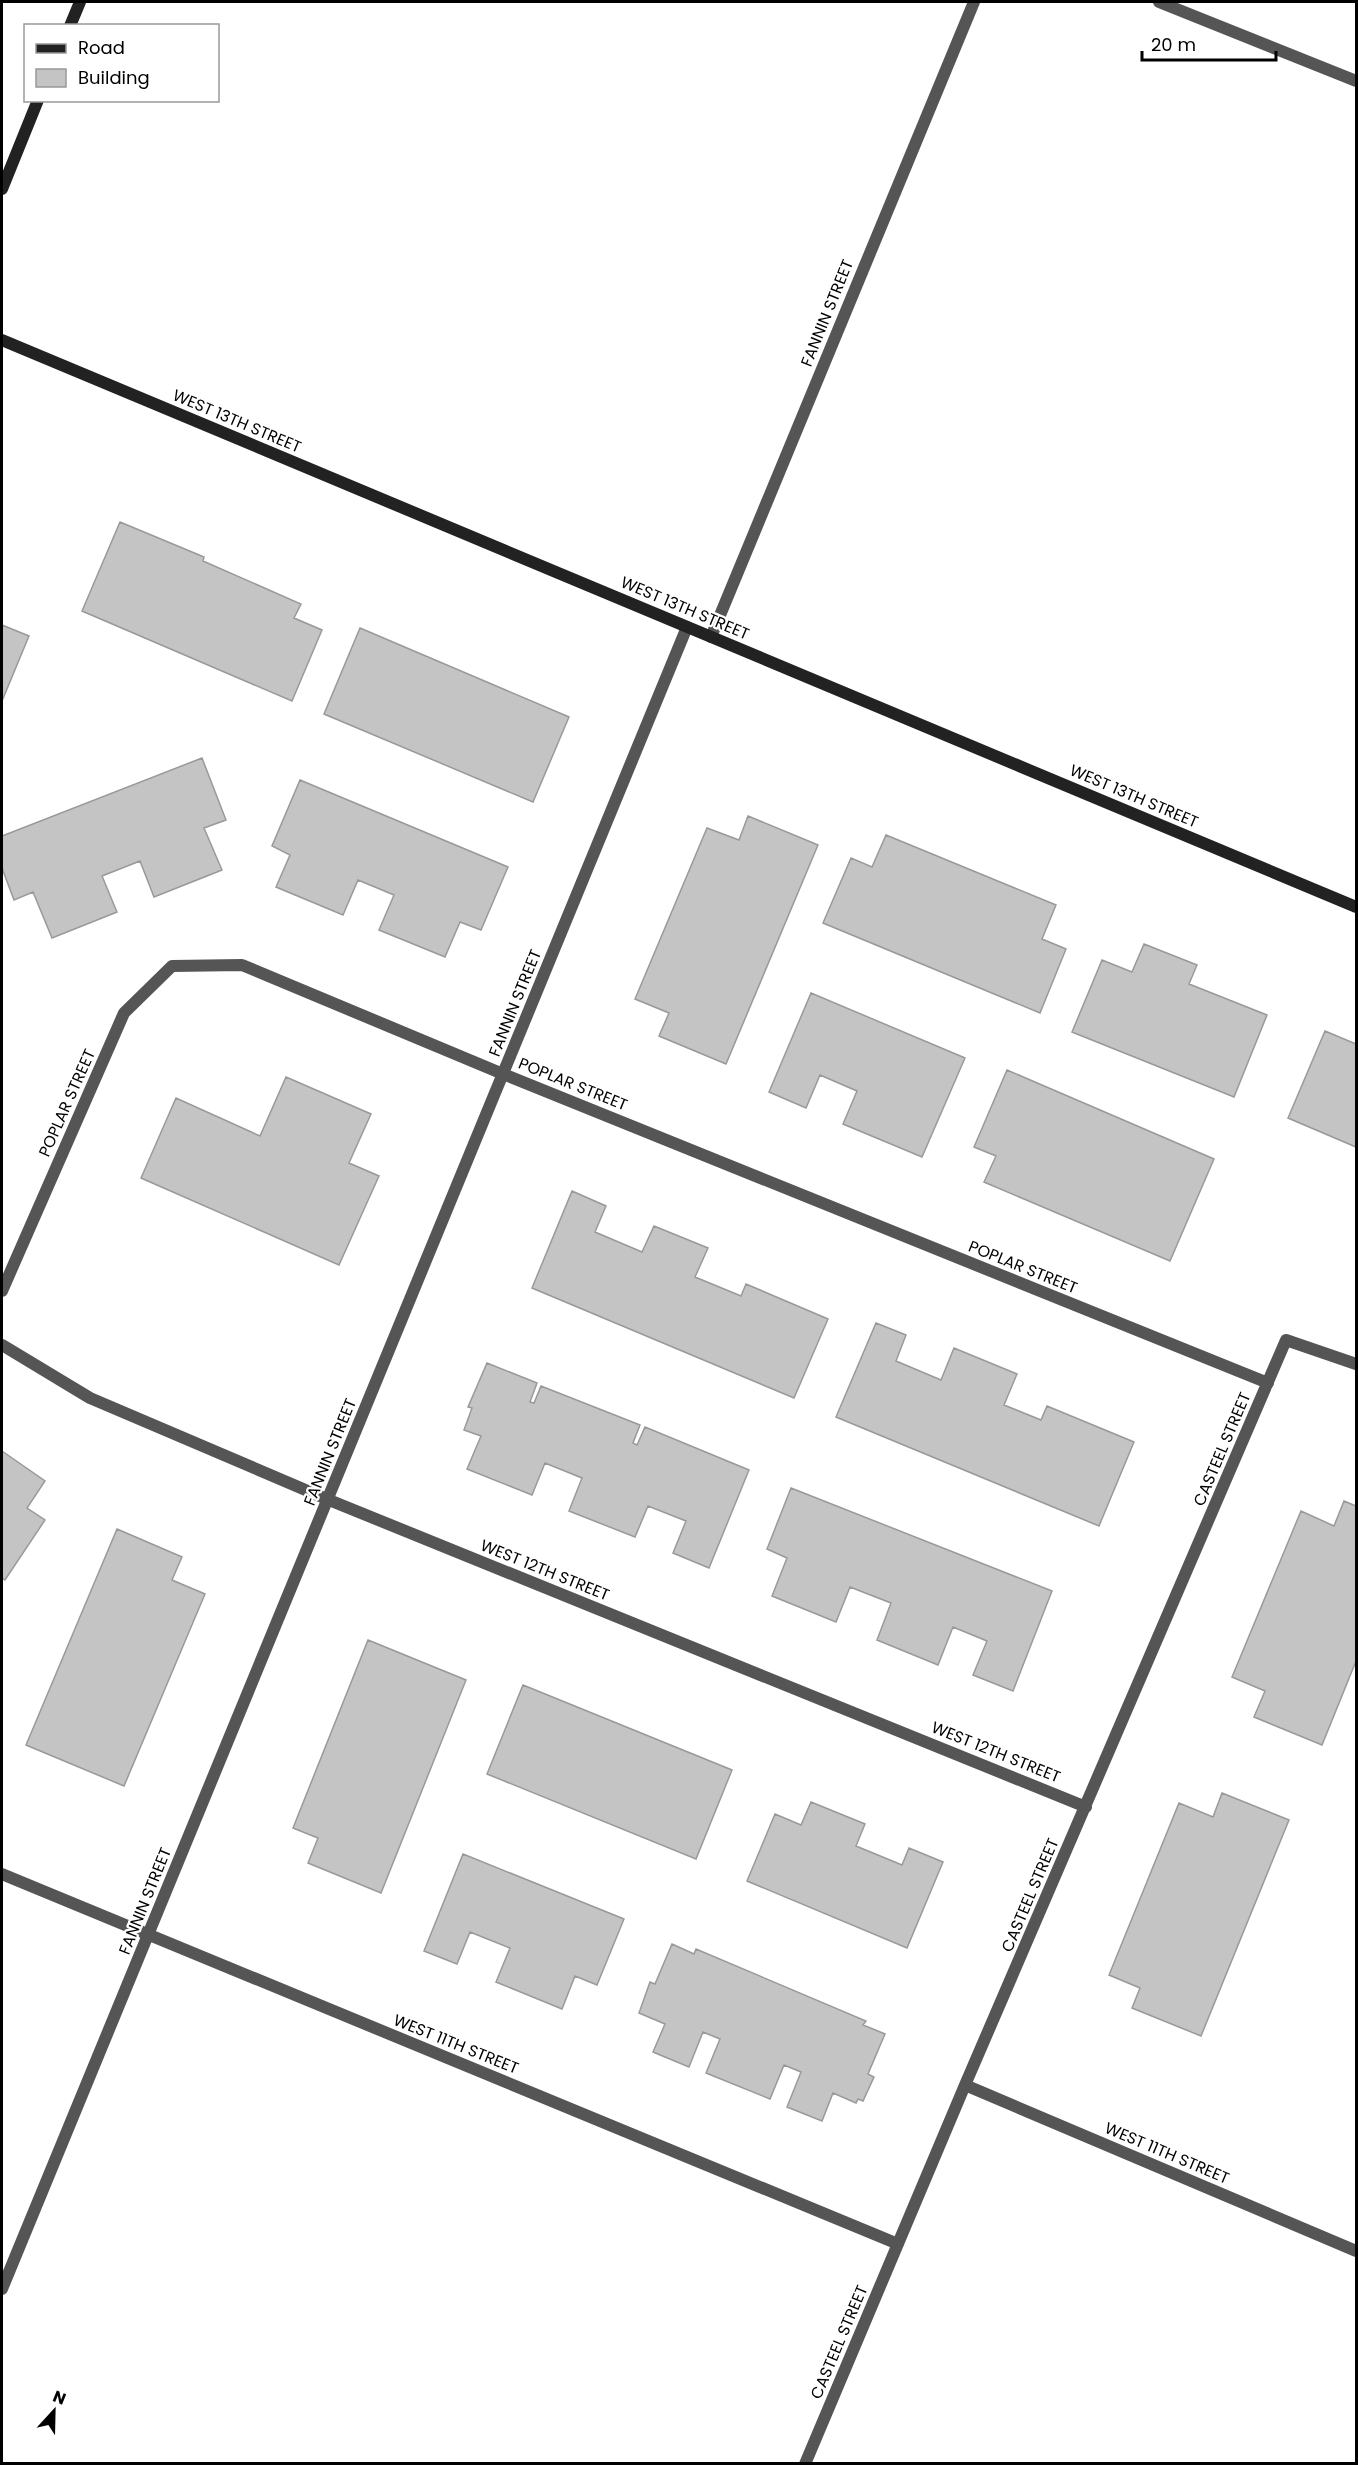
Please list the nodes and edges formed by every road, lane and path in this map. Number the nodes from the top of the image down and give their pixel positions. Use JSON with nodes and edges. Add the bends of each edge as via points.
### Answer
{"nodes":[{"id":1,"x":80,"y":2,"type":"edge"},
{"id":2,"x":974,"y":2,"type":"edge"},
{"id":3,"x":1159,"y":2,"type":"edge"},
{"id":4,"x":71,"y":24,"type":"edge"},
{"id":5,"x":1356,"y":81,"type":"edge"},
{"id":6,"x":37,"y":102,"type":"edge"},
{"id":7,"x":2,"y":189,"type":"edge"},
{"id":8,"x":2,"y":340,"type":"edge"},
{"id":9,"x":687,"y":627,"type":"junction"},
{"id":10,"x":711,"y":637,"type":"junction"},
{"id":11,"x":1356,"y":907,"type":"edge"},
{"id":12,"x":503,"y":1074,"type":"junction"},
{"id":13,"x":2,"y":1291,"type":"edge"},
{"id":14,"x":2,"y":1345,"type":"edge"},
{"id":15,"x":1356,"y":1364,"type":"edge"},
{"id":16,"x":1268,"y":1383,"type":"junction"},
{"id":17,"x":329,"y":1500,"type":"junction"},
{"id":18,"x":1086,"y":1807,"type":"junction"},
{"id":19,"x":2,"y":1874,"type":"edge"},
{"id":20,"x":149,"y":1936,"type":"junction"},
{"id":21,"x":965,"y":2085,"type":"junction"},
{"id":22,"x":898,"y":2244,"type":"junction"},
{"id":23,"x":1356,"y":2251,"type":"edge"},
{"id":24,"x":2,"y":2289,"type":"edge"},
{"id":25,"x":805,"y":2463,"type":"edge"}],
"edges":[{"from":1,"to":4,"type":"street"},
{"from":2,"to":10,"type":"street","name":"FANNIN STREET"},
{"from":3,"to":5,"type":"street"},
{"from":6,"to":7,"type":"street"},
{"from":8,"to":9,"type":"street","name":"WEST 13TH STREET"},
{"from":9,"to":10,"type":"street","name":"WEST 13TH STREET"},
{"from":9,"to":12,"type":"street","name":"FANNIN STREET"},
{"from":10,"to":11,"type":"street","name":"WEST 13TH STREET"},
{"from":12,"to":13,"type":"street","name":"POPLAR STREET","via":[[242,965],[172,966],[124,1014]]},
{"from":12,"to":16,"type":"street","name":"POPLAR STREET"},
{"from":12,"to":17,"type":"street","name":"FANNIN STREET"},
{"from":14,"to":17,"type":"street","name":"WEST 12TH STREET","via":[[90,1398]]},
{"from":15,"to":16,"type":"street","name":"CASTEEL STREET","via":[[1286,1340]]},
{"from":16,"to":18,"type":"street","name":"CASTEEL STREET"},
{"from":17,"to":18,"type":"street","name":"WEST 12TH STREET"},
{"from":17,"to":20,"type":"street","name":"FANNIN STREET"},
{"from":18,"to":21,"type":"street","name":"CASTEEL STREET"},
{"from":19,"to":20,"type":"street","name":"WEST 11TH STREET"},
{"from":20,"to":22,"type":"street","name":"WEST 11TH STREET"},
{"from":20,"to":24,"type":"street","name":"FANNIN STREET"},
{"from":21,"to":22,"type":"street","name":"CASTEEL STREET"},
{"from":21,"to":23,"type":"street","name":"WEST 11TH STREET"},
{"from":22,"to":25,"type":"street","name":"CASTEEL STREET"}]}
